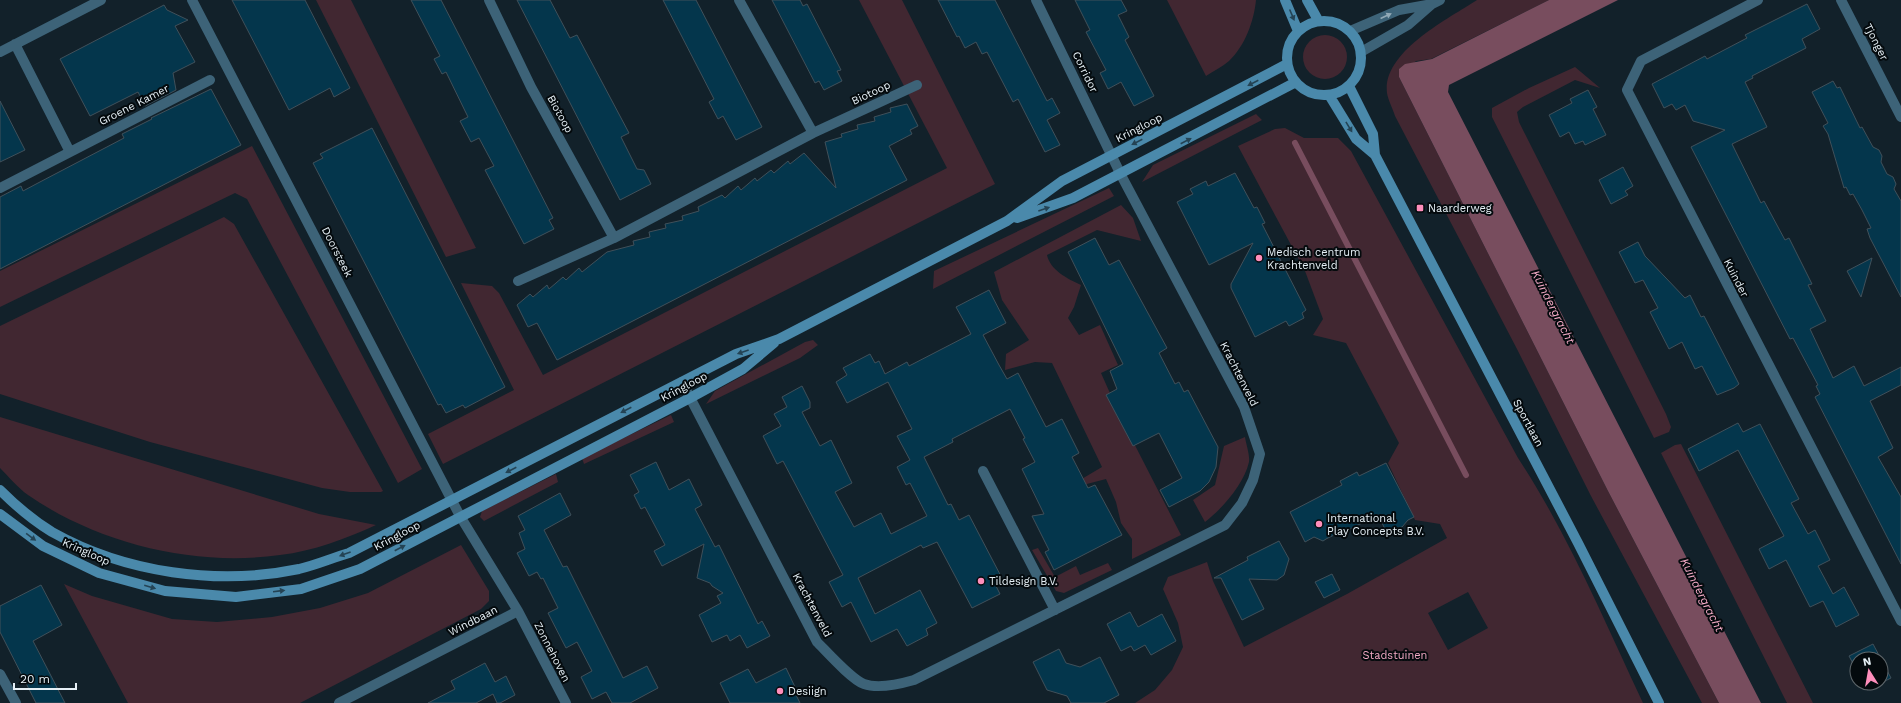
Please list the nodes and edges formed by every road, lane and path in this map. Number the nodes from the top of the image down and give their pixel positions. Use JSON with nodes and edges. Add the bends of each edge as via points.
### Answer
{"nodes":[{"id":1,"x":101,"y":0,"type":"edge"},
{"id":2,"x":192,"y":0,"type":"edge"},
{"id":3,"x":489,"y":0,"type":"edge"},
{"id":4,"x":739,"y":0,"type":"edge"},
{"id":5,"x":1036,"y":0,"type":"edge"},
{"id":6,"x":1285,"y":0,"type":"edge"},
{"id":7,"x":1307,"y":0,"type":"edge"},
{"id":8,"x":1758,"y":0,"type":"edge"},
{"id":9,"x":1841,"y":0,"type":"edge"},
{"id":10,"x":1436,"y":2,"type":"edge"},
{"id":11,"x":1318,"y":20,"type":"junction"},
{"id":12,"x":1298,"y":31,"type":"junction"},
{"id":13,"x":1350,"y":31,"type":"junction"},
{"id":14,"x":15,"y":44,"type":"junction"},
{"id":15,"x":0,"y":52,"type":"edge"},
{"id":16,"x":1361,"y":52,"type":"junction"},
{"id":17,"x":1287,"y":64,"type":"junction"},
{"id":18,"x":210,"y":80,"type":"dead end"},
{"id":19,"x":1296,"y":82,"type":"junction"},
{"id":20,"x":917,"y":85,"type":"dead end"},
{"id":21,"x":1348,"y":86,"type":"junction"},
{"id":22,"x":1329,"y":95,"type":"junction"},
{"id":23,"x":1901,"y":117,"type":"edge"},
{"id":24,"x":813,"y":133,"type":"junction"},
{"id":25,"x":70,"y":152,"type":"junction"},
{"id":26,"x":1375,"y":154,"type":"junction"},
{"id":27,"x":1111,"y":155,"type":"junction"},
{"id":28,"x":1120,"y":175,"type":"junction"},
{"id":29,"x":0,"y":188,"type":"edge"},
{"id":30,"x":1007,"y":221,"type":"junction"},
{"id":31,"x":614,"y":238,"type":"junction"},
{"id":32,"x":518,"y":281,"type":"dead end"},
{"id":33,"x":779,"y":339,"type":"junction"},
{"id":34,"x":682,"y":382,"type":"junction"},
{"id":35,"x":690,"y":398,"type":"junction"},
{"id":36,"x":983,"y":472,"type":"dead end"},
{"id":37,"x":0,"y":490,"type":"edge"},
{"id":38,"x":452,"y":500,"type":"junction"},
{"id":39,"x":0,"y":514,"type":"edge"},
{"id":40,"x":460,"y":516,"type":"junction"},
{"id":41,"x":1055,"y":610,"type":"junction"},
{"id":42,"x":518,"y":611,"type":"junction"},
{"id":43,"x":1901,"y":621,"type":"edge"},
{"id":44,"x":0,"y":674,"type":"edge"},
{"id":45,"x":16,"y":703,"type":"edge"},
{"id":46,"x":339,"y":703,"type":"edge"},
{"id":47,"x":566,"y":703,"type":"edge"},
{"id":48,"x":1658,"y":703,"type":"edge"}],
"edges":[{"from":1,"to":14,"type":"street"},
{"from":2,"to":38,"type":"street","name":"Doorsteek"},
{"from":3,"to":31,"type":"street","name":"Biotoop","via":[[531,87]]},
{"from":4,"to":24,"type":"street"},
{"from":5,"to":27,"type":"street","name":"Corridor"},
{"from":6,"to":12,"type":"street","one_way":true},
{"from":7,"to":11,"type":"street"},
{"from":8,"to":43,"type":"street","name":"Kuinder","via":[[1641,60],[1627,90]]},
{"from":9,"to":23,"type":"street","name":"Tjonger"},
{"from":13,"to":10,"type":"street","one_way":true,"via":[[1399,10]]},
{"from":10,"to":16,"type":"street","via":[[1408,25]]},
{"from":11,"to":12,"type":"street"},
{"from":11,"to":13,"type":"street","via":[[1341,24]]},
{"from":12,"to":17,"type":"street","via":[[1291,40]]},
{"from":13,"to":16,"type":"street","via":[[1358,40]]},
{"from":14,"to":15,"type":"street"},
{"from":14,"to":25,"type":"street"},
{"from":16,"to":21,"type":"street","via":[[1357,76]]},
{"from":17,"to":19,"type":"street"},
{"from":17,"to":27,"type":"street","name":"Kringloop","one_way":true},
{"from":18,"to":25,"type":"street","name":"Groene Kamer"},
{"from":19,"to":22,"type":"street","via":[[1305,90],[1317,95]]},
{"from":28,"to":19,"type":"street","name":"Kringloop","one_way":true},
{"from":20,"to":24,"type":"street","name":"Biotoop"},
{"from":21,"to":22,"type":"street"},
{"from":21,"to":26,"type":"street","name":"Sportlaan","via":[[1373,134]]},
{"from":22,"to":26,"type":"street","name":"Sportlaan","one_way":true,"via":[[1356,139]]},
{"from":24,"to":31,"type":"street","name":"Biotoop"},
{"from":25,"to":29,"type":"street","name":"Groene Kamer"},
{"from":26,"to":48,"type":"street","name":"Sportlaan","via":[[1578,543]]},
{"from":27,"to":28,"type":"street","name":"Corridor"},
{"from":27,"to":30,"type":"street","name":"Kringloop","via":[[1062,181]]},
{"from":30,"to":28,"type":"street","name":"Kringloop","one_way":true,"via":[[1073,198]]},
{"from":28,"to":41,"type":"street","name":"Krachtenveld","via":[[1244,407],[1260,454],[1253,480],[1225,524]]},
{"from":30,"to":33,"type":"street","name":"Kringloop"},
{"from":31,"to":32,"type":"street","name":"Biotoop"},
{"from":33,"to":34,"type":"street","name":"Kringloop","one_way":true,"via":[[736,354]]},
{"from":33,"to":35,"type":"street","name":"Kringloop","via":[[743,369]]},
{"from":34,"to":35,"type":"street","name":"Krachtenveld"},
{"from":34,"to":38,"type":"street","name":"Kringloop","one_way":true},
{"from":35,"to":40,"type":"street","name":"Kringloop"},
{"from":35,"to":41,"type":"street","name":"Krachtenveld","via":[[817,642],[838,665],[864,684],[891,686],[914,680]]},
{"from":36,"to":41,"type":"street"},
{"from":38,"to":37,"type":"street","name":"Kringloop","one_way":true,"via":[[349,553],[300,569],[234,577],[173,574],[105,556],[52,532]]},
{"from":38,"to":40,"type":"street","name":"Doorsteek"},
{"from":39,"to":40,"type":"street","name":"Kringloop","one_way":true,"via":[[43,546],[99,573],[165,592],[236,597],[301,589],[360,569]]},
{"from":40,"to":42,"type":"street","name":"Windbaan"},
{"from":42,"to":46,"type":"street","name":"Windbaan"},
{"from":42,"to":47,"type":"street","name":"Zonnehoven"},
{"from":44,"to":45,"type":"street"}]}
